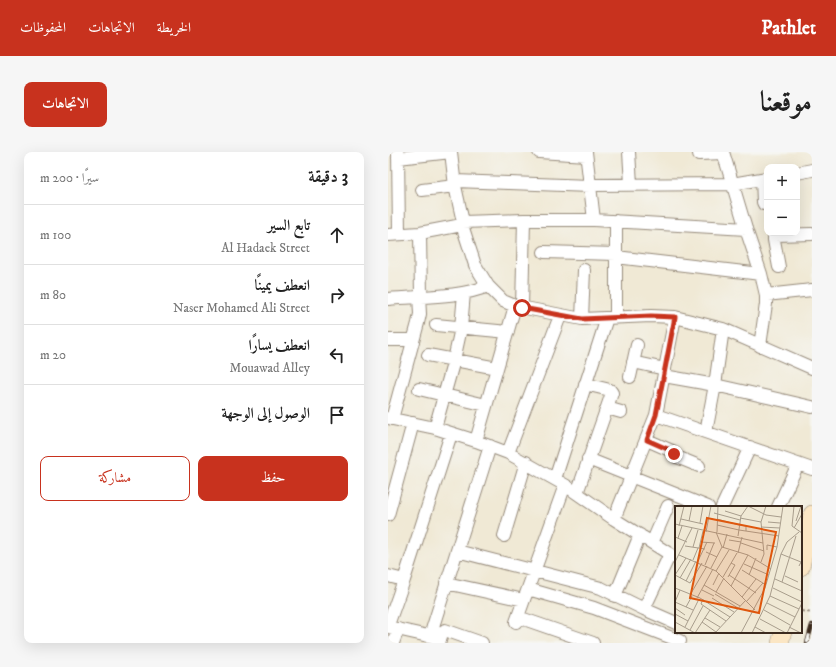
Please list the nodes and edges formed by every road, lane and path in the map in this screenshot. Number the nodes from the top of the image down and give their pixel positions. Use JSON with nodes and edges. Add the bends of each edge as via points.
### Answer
{"nodes":[{"id":1,"x":451,"y":152,"type":"edge"},
{"id":2,"x":539,"y":152,"type":"edge"},
{"id":3,"x":629,"y":152,"type":"edge"},
{"id":4,"x":588,"y":153,"type":"edge"},
{"id":5,"x":723,"y":153,"type":"edge"},
{"id":6,"x":699,"y":154,"type":"dead end"},
{"id":7,"x":398,"y":155,"type":"edge"},
{"id":8,"x":812,"y":170,"type":"edge"},
{"id":9,"x":800,"y":172,"type":"edge"},
{"id":10,"x":764,"y":178,"type":"edge"},
{"id":11,"x":455,"y":184,"type":"junction"},
{"id":12,"x":631,"y":184,"type":"junction"},
{"id":13,"x":732,"y":184,"type":"junction"},
{"id":14,"x":590,"y":185,"type":"junction"},
{"id":15,"x":422,"y":190,"type":"dead end"},
{"id":16,"x":764,"y":204,"type":"edge"},
{"id":17,"x":524,"y":220,"type":"junction"},
{"id":18,"x":594,"y":220,"type":"junction"},
{"id":19,"x":616,"y":221,"type":"junction"},
{"id":20,"x":462,"y":224,"type":"junction"},
{"id":21,"x":746,"y":229,"type":"junction"},
{"id":22,"x":420,"y":233,"type":"junction"},
{"id":23,"x":812,"y":234,"type":"edge"},
{"id":24,"x":394,"y":235,"type":"edge"},
{"id":25,"x":544,"y":252,"type":"dead end"},
{"id":26,"x":616,"y":256,"type":"junction"},
{"id":27,"x":779,"y":267,"type":"dead end"},
{"id":28,"x":584,"y":270,"type":"dead end"},
{"id":29,"x":761,"y":274,"type":"junction"},
{"id":30,"x":488,"y":286,"type":"junction"},
{"id":31,"x":812,"y":290,"type":"edge"},
{"id":32,"x":464,"y":293,"type":"junction"},
{"id":33,"x":766,"y":295,"type":"junction"},
{"id":34,"x":420,"y":296,"type":"junction"},
{"id":35,"x":388,"y":299,"type":"edge"},
{"id":36,"x":519,"y":307,"type":"junction"},
{"id":37,"x":560,"y":316,"type":"junction"},
{"id":38,"x":675,"y":317,"type":"junction"},
{"id":39,"x":611,"y":318,"type":"junction"},
{"id":40,"x":582,"y":319,"type":"junction"},
{"id":41,"x":436,"y":325,"type":"dead end"},
{"id":42,"x":461,"y":328,"type":"junction"},
{"id":43,"x":723,"y":329,"type":"junction"},
{"id":44,"x":508,"y":332,"type":"junction"},
{"id":45,"x":388,"y":340,"type":"edge"},
{"id":46,"x":413,"y":340,"type":"junction"},
{"id":47,"x":637,"y":345,"type":"dead end"},
{"id":48,"x":760,"y":346,"type":"junction"},
{"id":49,"x":428,"y":355,"type":"dead end"},
{"id":50,"x":454,"y":360,"type":"junction"},
{"id":51,"x":633,"y":362,"type":"junction"},
{"id":52,"x":497,"y":368,"type":"junction"},
{"id":53,"x":812,"y":368,"type":"edge"},
{"id":54,"x":664,"y":373,"type":"junction"},
{"id":55,"x":630,"y":376,"type":"dead end"},
{"id":56,"x":584,"y":384,"type":"junction"},
{"id":57,"x":715,"y":385,"type":"junction"},
{"id":58,"x":418,"y":389,"type":"dead end"},
{"id":59,"x":444,"y":395,"type":"junction"},
{"id":60,"x":486,"y":405,"type":"junction"},
{"id":61,"x":812,"y":407,"type":"edge"},
{"id":62,"x":607,"y":408,"type":"junction"},
{"id":63,"x":621,"y":412,"type":"dead end"},
{"id":64,"x":656,"y":415,"type":"junction"},
{"id":65,"x":390,"y":418,"type":"edge"},
{"id":66,"x":413,"y":423,"type":"junction"},
{"id":67,"x":435,"y":428,"type":"junction"},
{"id":68,"x":706,"y":432,"type":"junction"},
{"id":69,"x":451,"y":434,"type":"junction"},
{"id":70,"x":647,"y":440,"type":"junction"},
{"id":71,"x":476,"y":441,"type":"junction"},
{"id":72,"x":490,"y":446,"type":"junction"},
{"id":73,"x":750,"y":447,"type":"junction"},
{"id":74,"x":508,"y":453,"type":"junction"},
{"id":75,"x":588,"y":460,"type":"junction"},
{"id":76,"x":526,"y":462,"type":"junction"},
{"id":77,"x":798,"y":464,"type":"junction"},
{"id":78,"x":700,"y":466,"type":"dead end"},
{"id":79,"x":812,"y":468,"type":"edge"},
{"id":80,"x":632,"y":476,"type":"junction"},
{"id":81,"x":560,"y":482,"type":"junction"},
{"id":82,"x":577,"y":493,"type":"junction"},
{"id":83,"x":668,"y":506,"type":"dead end"},
{"id":84,"x":706,"y":506,"type":"edge"},
{"id":85,"x":722,"y":506,"type":"edge"},
{"id":86,"x":778,"y":506,"type":"edge"},
{"id":87,"x":812,"y":514,"type":"edge"},
{"id":88,"x":388,"y":515,"type":"edge"},
{"id":89,"x":614,"y":519,"type":"junction"},
{"id":90,"x":640,"y":535,"type":"junction"},
{"id":91,"x":504,"y":536,"type":"dead end"},
{"id":92,"x":652,"y":543,"type":"junction"},
{"id":93,"x":457,"y":551,"type":"junction"},
{"id":94,"x":673,"y":556,"type":"edge"},
{"id":95,"x":802,"y":562,"type":"edge"},
{"id":96,"x":534,"y":571,"type":"junction"},
{"id":97,"x":388,"y":576,"type":"edge"},
{"id":98,"x":404,"y":580,"type":"junction"},
{"id":99,"x":446,"y":583,"type":"junction"},
{"id":100,"x":526,"y":594,"type":"junction"},
{"id":101,"x":615,"y":596,"type":"junction"},
{"id":102,"x":644,"y":609,"type":"junction"},
{"id":103,"x":802,"y":611,"type":"edge"},
{"id":104,"x":812,"y":613,"type":"edge"},
{"id":105,"x":675,"y":623,"type":"edge"},
{"id":106,"x":391,"y":627,"type":"edge"},
{"id":107,"x":782,"y":633,"type":"edge"},
{"id":108,"x":436,"y":639,"type":"edge"},
{"id":109,"x":463,"y":639,"type":"edge"},
{"id":110,"x":681,"y":639,"type":"edge"},
{"id":111,"x":393,"y":643,"type":"edge"},
{"id":112,"x":482,"y":643,"type":"edge"},
{"id":113,"x":593,"y":643,"type":"edge"},
{"id":114,"x":780,"y":643,"type":"edge"}],
"edges":[{"from":1,"to":7,"type":"street"},
{"from":1,"to":11,"type":"street"},
{"from":2,"to":4,"type":"street"},
{"from":3,"to":12,"type":"street"},
{"from":4,"to":14,"type":"street"},
{"from":5,"to":6,"type":"street"},
{"from":5,"to":13,"type":"street"},
{"from":7,"to":24,"type":"street"},
{"from":8,"to":9,"type":"street"},
{"from":10,"to":13,"type":"street"},
{"from":10,"to":16,"type":"street"},
{"from":11,"to":14,"type":"street"},
{"from":11,"to":15,"type":"street"},
{"from":11,"to":20,"type":"street"},
{"from":12,"to":13,"type":"street"},
{"from":12,"to":14,"type":"street"},
{"from":13,"to":21,"type":"street"},
{"from":14,"to":18,"type":"street"},
{"from":17,"to":18,"type":"street"},
{"from":17,"to":20,"type":"street"},
{"from":17,"to":36,"type":"street"},
{"from":18,"to":19,"type":"street"},
{"from":19,"to":21,"type":"street"},
{"from":19,"to":26,"type":"street"},
{"from":20,"to":22,"type":"street"},
{"from":20,"to":30,"type":"street","via":[[475,265]]},
{"from":21,"to":29,"type":"street"},
{"from":22,"to":24,"type":"street"},
{"from":22,"to":34,"type":"street"},
{"from":23,"to":27,"type":"street","via":[[775,235]]},
{"from":25,"to":26,"type":"street"},
{"from":26,"to":29,"type":"street"},
{"from":26,"to":39,"type":"street"},
{"from":28,"to":40,"type":"street"},
{"from":29,"to":33,"type":"street"},
{"from":30,"to":32,"type":"street"},
{"from":30,"to":36,"type":"street","via":[[504,301]]},
{"from":31,"to":33,"type":"street"},
{"from":32,"to":34,"type":"street"},
{"from":32,"to":42,"type":"street"},
{"from":33,"to":48,"type":"street"},
{"from":34,"to":35,"type":"street"},
{"from":34,"to":46,"type":"street","via":[[420,314]]},
{"from":36,"to":37,"type":"street"},
{"from":36,"to":44,"type":"street"},
{"from":37,"to":40,"type":"street"},
{"from":37,"to":74,"type":"street"},
{"from":38,"to":39,"type":"street"},
{"from":38,"to":43,"type":"street"},
{"from":38,"to":54,"type":"street"},
{"from":39,"to":40,"type":"street"},
{"from":39,"to":56,"type":"street"},
{"from":41,"to":42,"type":"street"},
{"from":42,"to":44,"type":"street"},
{"from":42,"to":50,"type":"street"},
{"from":43,"to":48,"type":"street"},
{"from":43,"to":57,"type":"street"},
{"from":44,"to":52,"type":"street"},
{"from":45,"to":46,"type":"street"},
{"from":46,"to":65,"type":"street"},
{"from":47,"to":51,"type":"street"},
{"from":48,"to":53,"type":"street"},
{"from":49,"to":50,"type":"street"},
{"from":50,"to":52,"type":"street"},
{"from":50,"to":59,"type":"street"},
{"from":51,"to":54,"type":"street"},
{"from":51,"to":55,"type":"street"},
{"from":52,"to":60,"type":"street"},
{"from":54,"to":57,"type":"street"},
{"from":54,"to":64,"type":"street"},
{"from":56,"to":62,"type":"street","via":[[610,390],[612,393]]},
{"from":56,"to":81,"type":"street"},
{"from":57,"to":61,"type":"street"},
{"from":57,"to":68,"type":"street"},
{"from":58,"to":59,"type":"street"},
{"from":59,"to":60,"type":"street"},
{"from":59,"to":67,"type":"street"},
{"from":60,"to":71,"type":"street"},
{"from":62,"to":63,"type":"street"},
{"from":62,"to":75,"type":"street"},
{"from":64,"to":68,"type":"street"},
{"from":64,"to":70,"type":"street"},
{"from":65,"to":66,"type":"street"},
{"from":66,"to":67,"type":"street"},
{"from":66,"to":88,"type":"street"},
{"from":67,"to":69,"type":"street"},
{"from":68,"to":73,"type":"street"},
{"from":69,"to":71,"type":"street"},
{"from":69,"to":98,"type":"street"},
{"from":70,"to":78,"type":"street","via":[[672,451],[677,457]]},
{"from":70,"to":80,"type":"street"},
{"from":71,"to":72,"type":"street"},
{"from":72,"to":74,"type":"street"},
{"from":72,"to":93,"type":"street"},
{"from":73,"to":77,"type":"street"},
{"from":73,"to":85,"type":"street"},
{"from":74,"to":76,"type":"street"},
{"from":75,"to":80,"type":"street"},
{"from":75,"to":82,"type":"street"},
{"from":76,"to":81,"type":"street"},
{"from":76,"to":91,"type":"street"},
{"from":77,"to":79,"type":"street"},
{"from":77,"to":86,"type":"street"},
{"from":80,"to":84,"type":"street"},
{"from":80,"to":89,"type":"street"},
{"from":81,"to":82,"type":"street"},
{"from":81,"to":96,"type":"street"},
{"from":82,"to":89,"type":"street"},
{"from":83,"to":92,"type":"street"},
{"from":87,"to":95,"type":"main road"},
{"from":89,"to":90,"type":"street"},
{"from":90,"to":92,"type":"street"},
{"from":90,"to":101,"type":"street"},
{"from":92,"to":94,"type":"street"},
{"from":93,"to":96,"type":"street"},
{"from":93,"to":99,"type":"street"},
{"from":94,"to":102,"type":"street"},
{"from":96,"to":100,"type":"street"},
{"from":96,"to":101,"type":"street","via":[[601,588]]},
{"from":97,"to":98,"type":"street"},
{"from":98,"to":106,"type":"street"},
{"from":99,"to":100,"type":"street"},
{"from":99,"to":108,"type":"street"},
{"from":100,"to":110,"type":"street","via":[[594,608]]},
{"from":100,"to":113,"type":"street","via":[[517,620]]},
{"from":101,"to":102,"type":"street"},
{"from":102,"to":105,"type":"street"},
{"from":103,"to":104,"type":"path"},
{"from":106,"to":108,"type":"street"},
{"from":106,"to":111,"type":"street"},
{"from":107,"to":114,"type":"main road"},
{"from":108,"to":109,"type":"street","via":[[445,630]]},
{"from":109,"to":112,"type":"street"}]}
